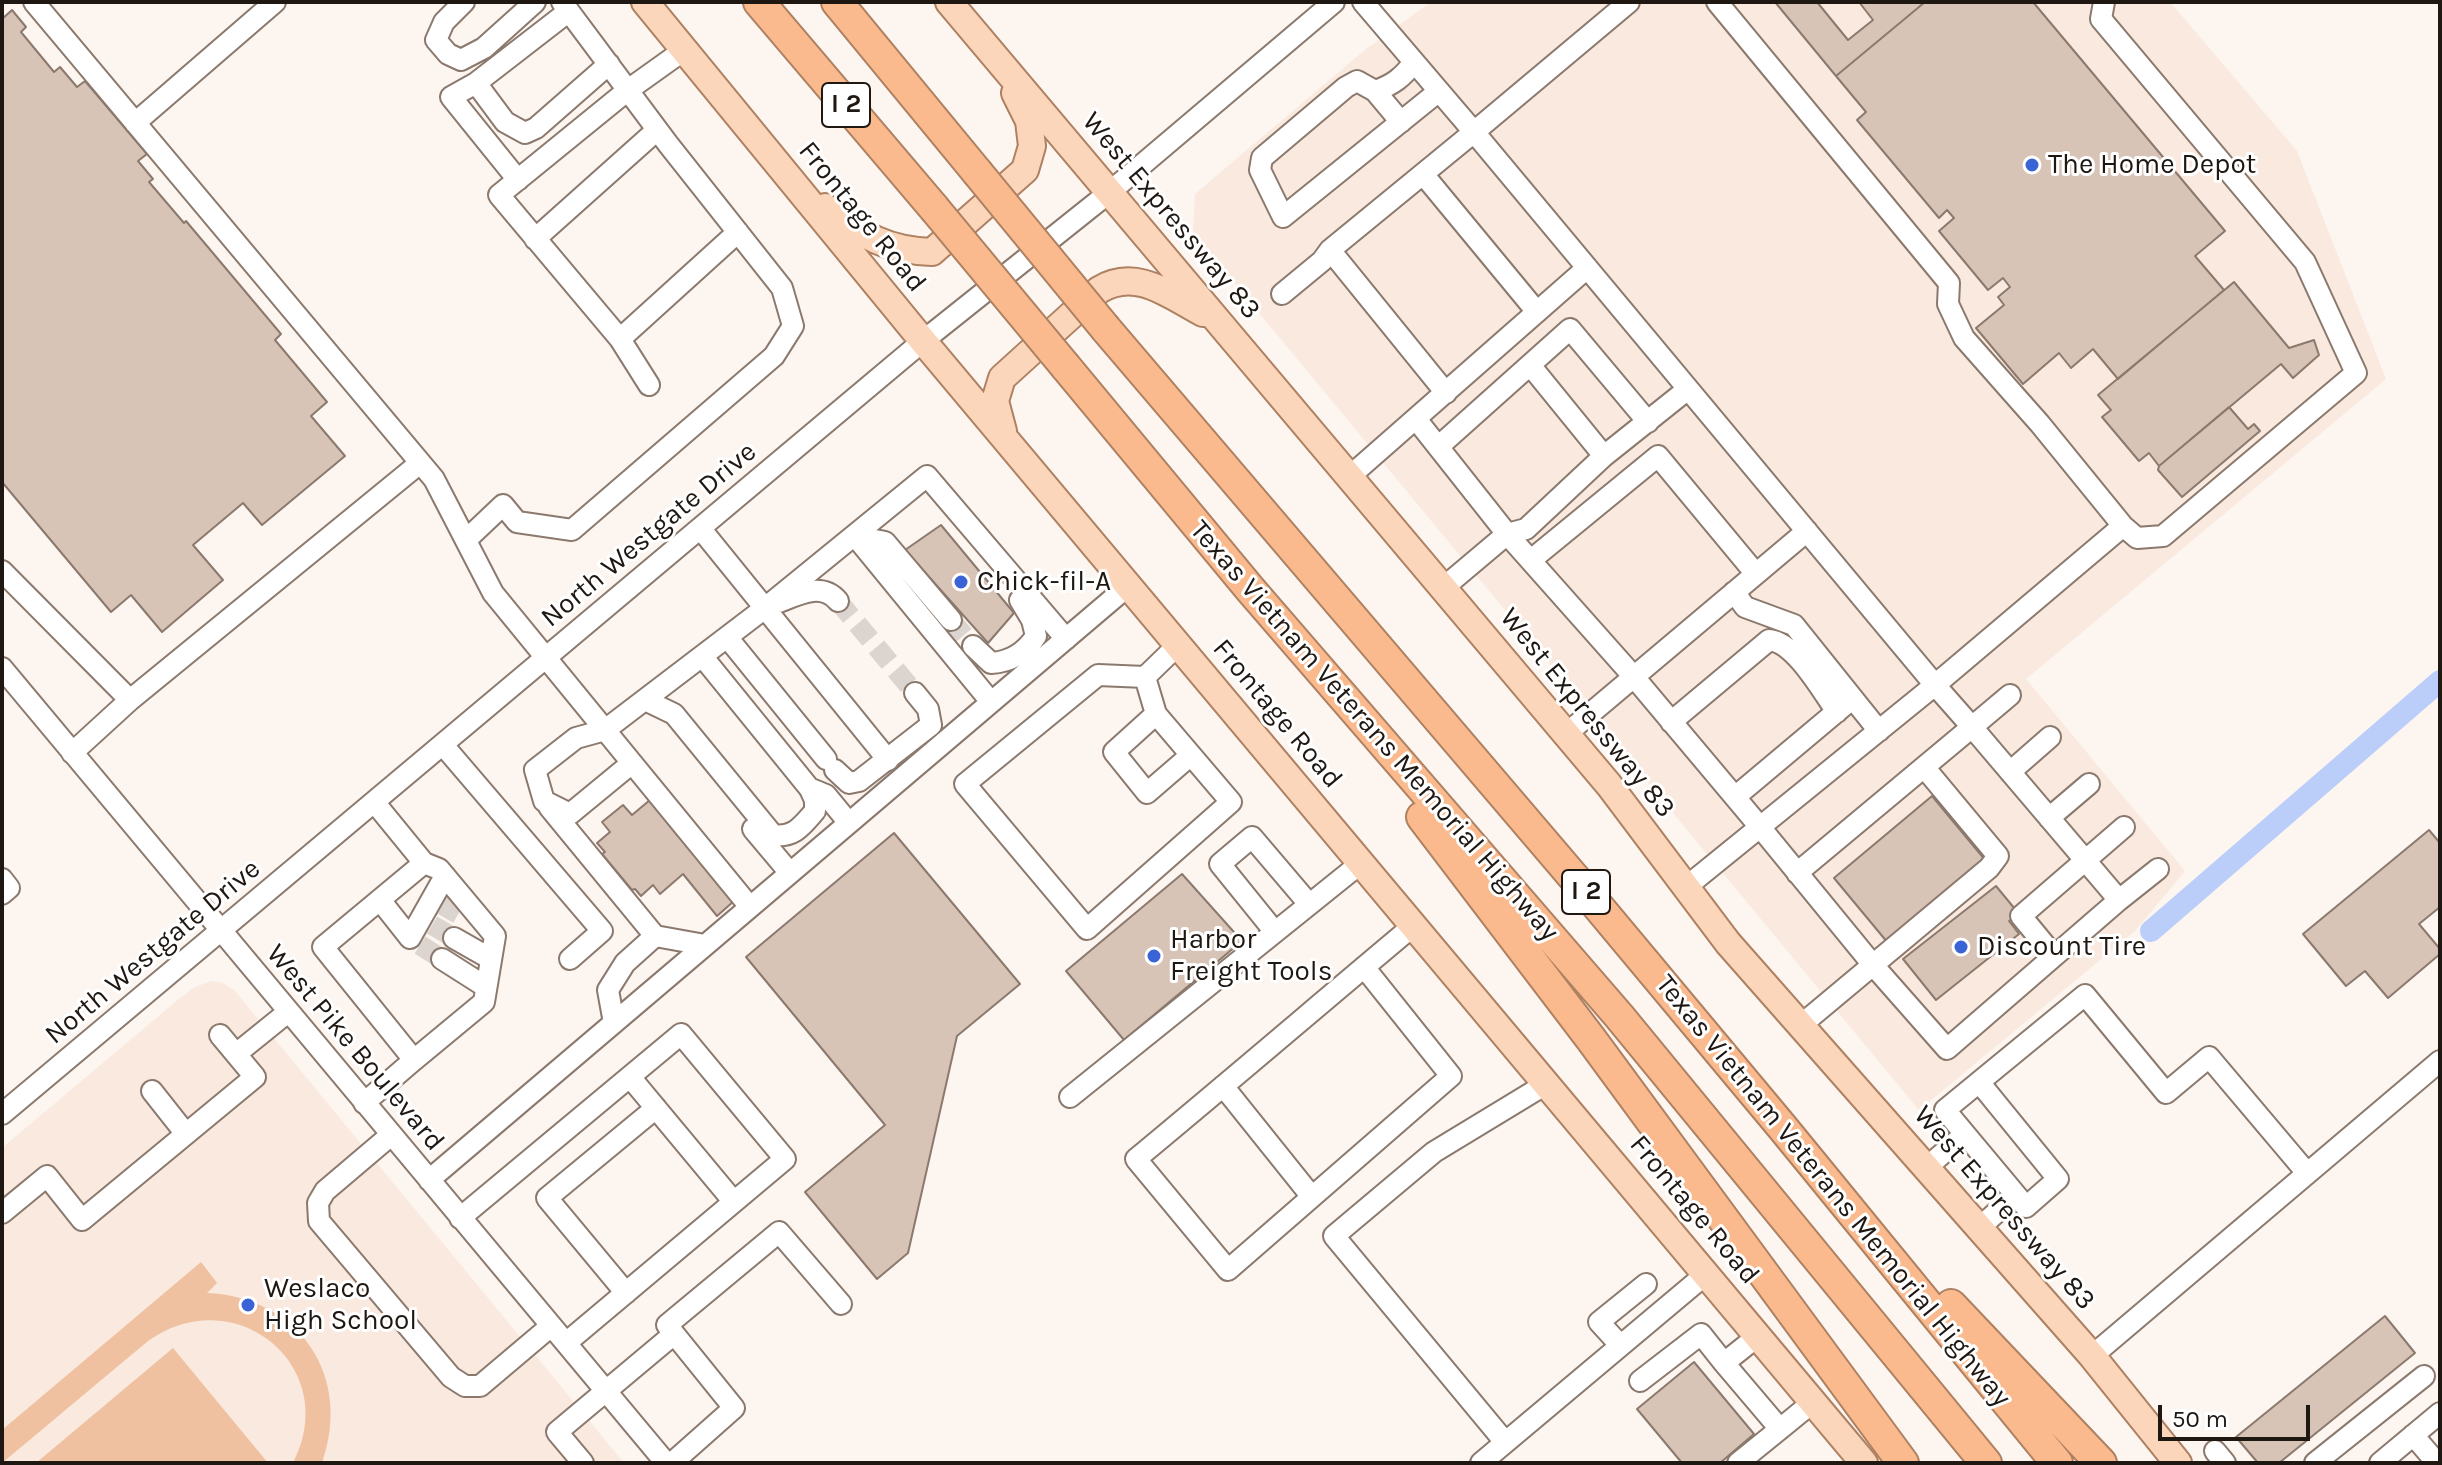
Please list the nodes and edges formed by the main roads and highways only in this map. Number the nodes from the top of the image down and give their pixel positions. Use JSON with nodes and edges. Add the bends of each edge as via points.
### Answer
{"nodes":[{"id":1,"x":645,"y":2,"type":"edge"},
{"id":2,"x":759,"y":2,"type":"edge"},
{"id":3,"x":837,"y":2,"type":"edge"},
{"id":4,"x":949,"y":2,"type":"edge"},
{"id":5,"x":1001,"y":64,"type":"junction"},
{"id":6,"x":796,"y":187,"type":"junction"},
{"id":7,"x":1217,"y":321,"type":"junction"},
{"id":8,"x":1011,"y":446,"type":"junction"},
{"id":9,"x":1250,"y":589,"type":"junction"},
{"id":10,"x":1783,"y":1128,"type":"junction"},
{"id":11,"x":1864,"y":1463,"type":"edge"},
{"id":12,"x":1903,"y":1463,"type":"edge"},
{"id":13,"x":1986,"y":1463,"type":"edge"},
{"id":14,"x":2057,"y":1463,"type":"edge"},
{"id":15,"x":2101,"y":1463,"type":"edge"},
{"id":16,"x":2178,"y":1463,"type":"edge"}],
"edges":[{"from":1,"to":6,"type":"main road","name":"Frontage Road"},
{"from":2,"to":9,"type":"highway","name":"Texas Vietnam Veterans Memorial Highway","number":"I 2","bridge":true},
{"from":3,"to":10,"type":"highway","name":"Texas Vietnam Veterans Memorial Highway","number":"I 2","bridge":true,"via":[[1106,329]]},
{"from":4,"to":5,"type":"main road","name":"West Expressway 83"},
{"from":5,"to":6,"type":"main road","via":[[1029,121],[1032,146],[1025,170],[932,252],[902,251],[869,238]]},
{"from":5,"to":7,"type":"main road","name":"West Expressway 83"},
{"from":6,"to":8,"type":"main road","name":"Frontage Road"},
{"from":7,"to":8,"type":"main road","via":[[1148,283],[1114,281],[1099,290],[1002,378],[995,401]]},
{"from":7,"to":16,"type":"main road","name":"West Expressway 83","via":[[1609,785],[1728,943],[2092,1356]]},
{"from":8,"to":11,"type":"main road","name":"Frontage Road"},
{"from":9,"to":12,"type":"highway"},
{"from":9,"to":13,"type":"highway","name":"Texas Vietnam Veterans Memorial Highway","number":"I 2","via":[[1619,1016]]},
{"from":10,"to":14,"type":"highway","name":"Texas Vietnam Veterans Memorial Highway","number":"I 2"},
{"from":10,"to":15,"type":"highway"}]}
